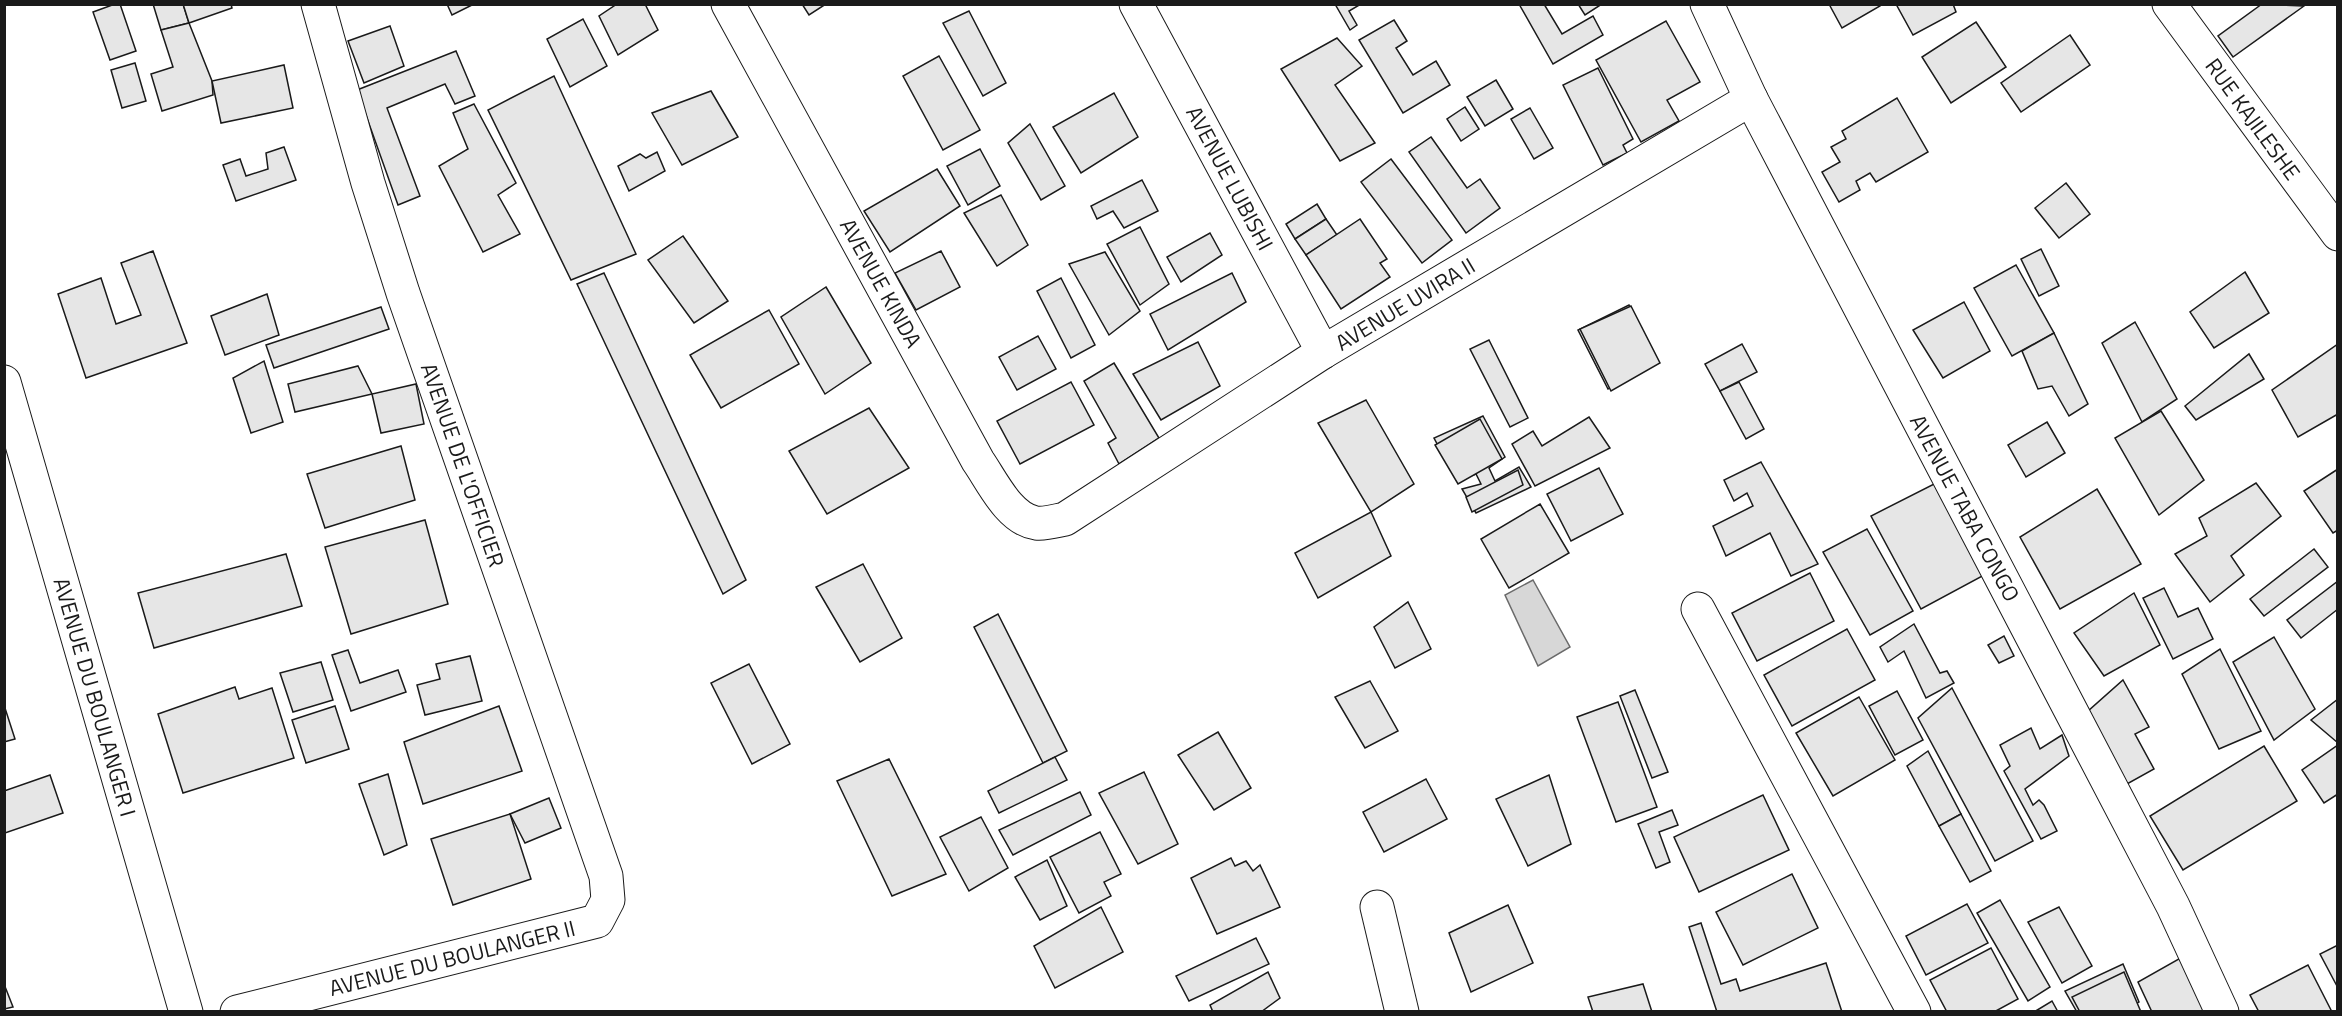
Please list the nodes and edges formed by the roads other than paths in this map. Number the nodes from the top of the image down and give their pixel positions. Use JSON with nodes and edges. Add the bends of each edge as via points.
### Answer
{"nodes":[{"id":1,"x":318,"y":4,"type":"edge"},
{"id":2,"x":728,"y":4,"type":"edge"},
{"id":3,"x":1136,"y":4,"type":"edge"},
{"id":4,"x":1707,"y":4,"type":"edge"},
{"id":5,"x":2169,"y":4,"type":"edge"},
{"id":6,"x":1751,"y":99,"type":"junction"},
{"id":7,"x":2337,"y":234,"type":"edge"},
{"id":8,"x":1323,"y":352,"type":"junction"},
{"id":9,"x":4,"y":382,"type":"edge"},
{"id":10,"x":1065,"y":519,"type":"joint"},
{"id":11,"x":1698,"y":609,"type":"dead end"},
{"id":12,"x":1377,"y":907,"type":"dead end"},
{"id":13,"x":597,"y":921,"type":"joint"},
{"id":14,"x":186,"y":1011,"type":"edge"},
{"id":15,"x":237,"y":1011,"type":"edge"},
{"id":16,"x":1402,"y":1011,"type":"edge"},
{"id":17,"x":1914,"y":1011,"type":"edge"},
{"id":18,"x":2222,"y":1011,"type":"edge"}],
"edges":[{"from":1,"to":13,"type":"street","name":"AVENUE DE L'OFFICIER","via":[[403,293],[606,876],[608,900]]},
{"from":2,"to":10,"type":"street","name":"AVENUE KINDA","via":[[978,460],[1021,516],[1034,523]]},
{"from":3,"to":8,"type":"street","name":"AVENUE LUBISHI"},
{"from":4,"to":6,"type":"street","name":"AVENUE TABA CONGO"},
{"from":5,"to":7,"type":"street","name":"RUE KAJILESHE"},
{"from":6,"to":8,"type":"street","name":"AVENUE UVIRA II"},
{"from":6,"to":18,"type":"street","name":"AVENUE TABA CONGO","via":[[2173,906]]},
{"from":8,"to":10,"type":"street","name":"AVENUE UVIRA II"},
{"from":9,"to":14,"type":"street","name":"AVENUE DU BOULANGER I"},
{"from":11,"to":17,"type":"street"},
{"from":12,"to":16,"type":"street"},
{"from":13,"to":15,"type":"street","name":"AVENUE DU BOULANGER II"}]}
